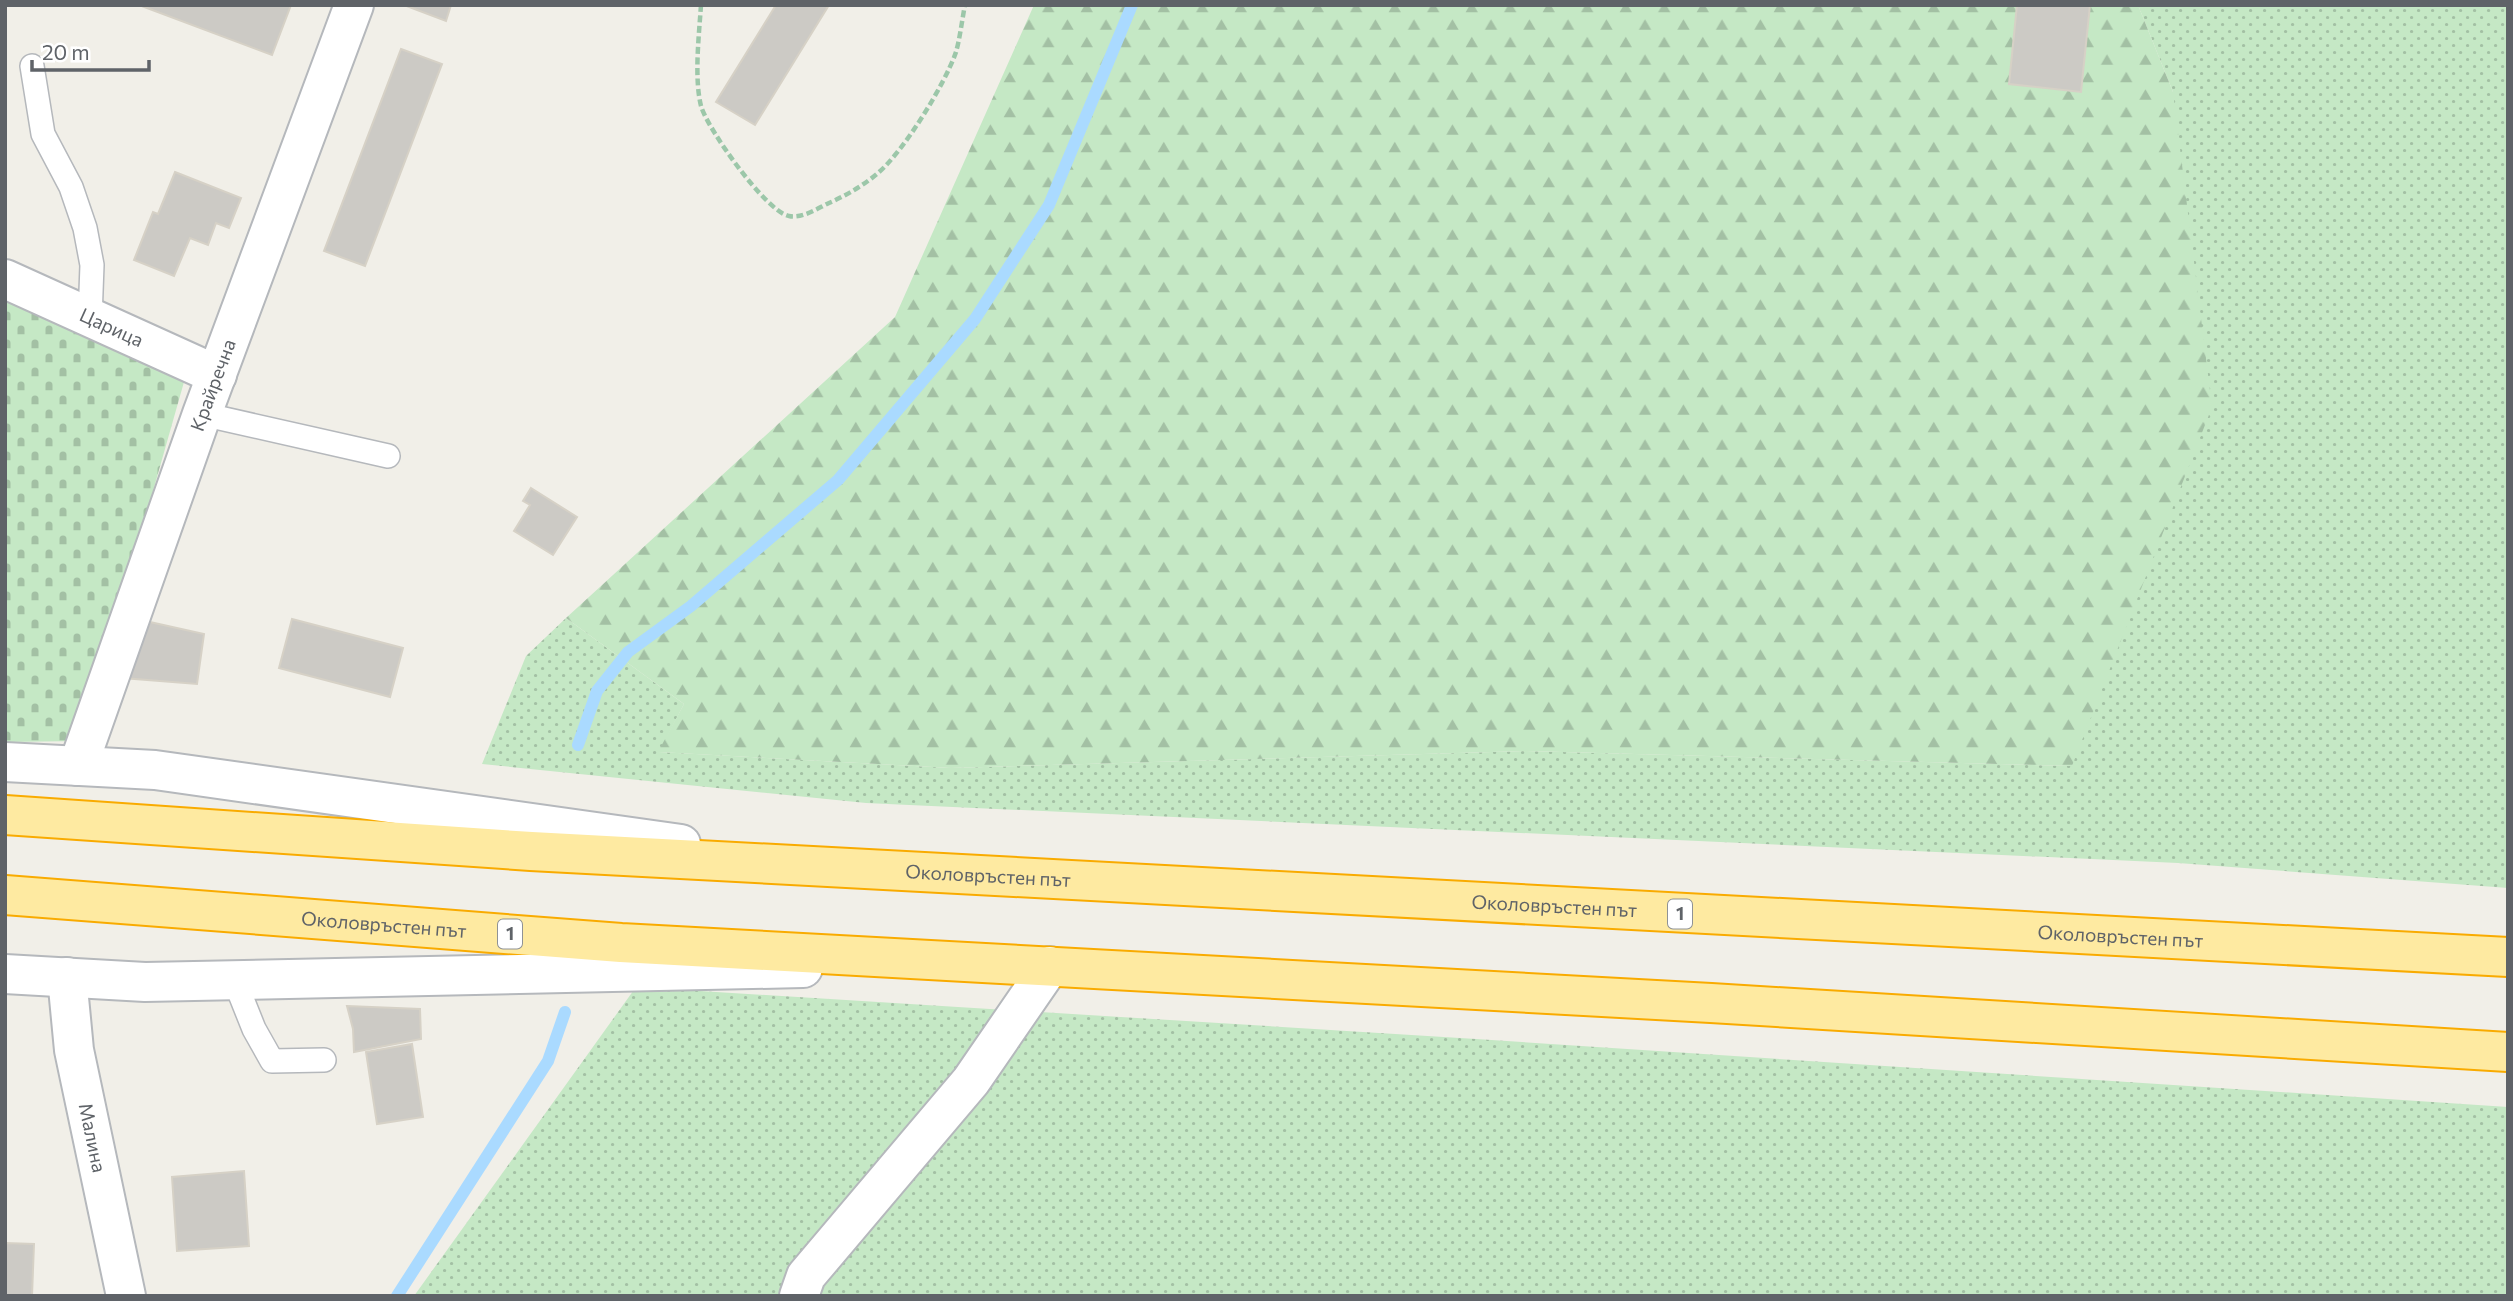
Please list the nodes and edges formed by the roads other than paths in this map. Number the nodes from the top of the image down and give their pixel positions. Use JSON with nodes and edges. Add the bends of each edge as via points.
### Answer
{"nodes":[{"id":1,"x":354,"y":5,"type":"edge"},
{"id":2,"x":32,"y":65,"type":"dead end"},
{"id":3,"x":5,"y":279,"type":"edge"},
{"id":4,"x":90,"y":318,"type":"junction"},
{"id":5,"x":217,"y":375,"type":"junction"},
{"id":6,"x":202,"y":414,"type":"junction"},
{"id":7,"x":388,"y":456,"type":"dead end"},
{"id":8,"x":5,"y":762,"type":"edge"},
{"id":9,"x":78,"y":766,"type":"junction"},
{"id":10,"x":5,"y":815,"type":"edge"},
{"id":11,"x":853,"y":869,"type":"junction"},
{"id":12,"x":5,"y":895,"type":"edge"},
{"id":13,"x":2508,"y":957,"type":"edge"},
{"id":14,"x":1033,"y":965,"type":"junction"},
{"id":15,"x":5,"y":974,"type":"edge"},
{"id":16,"x":67,"y":977,"type":"junction"},
{"id":17,"x":225,"y":980,"type":"junction"},
{"id":18,"x":2496,"y":1051,"type":"edge"},
{"id":19,"x":324,"y":1060,"type":"dead end"},
{"id":20,"x":126,"y":1296,"type":"edge"},
{"id":21,"x":799,"y":1296,"type":"edge"}],
"edges":[{"from":1,"to":5,"type":"street","name":"Крайречна"},
{"from":2,"to":4,"type":"lane","via":[[43,134],[71,187],[85,228],[92,265]]},
{"from":3,"to":4,"type":"street","name":"Царица"},
{"from":4,"to":5,"type":"street","name":"Царица"},
{"from":5,"to":6,"type":"street","name":"Крайречна"},
{"from":6,"to":7,"type":"lane"},
{"from":6,"to":9,"type":"street","name":"Крайречна"},
{"from":8,"to":9,"type":"street","name":"Околовръстен път"},
{"from":9,"to":11,"type":"street","name":"Околовръстен път","via":[[155,769]]},
{"from":10,"to":11,"type":"highway","name":"Околовръстен път","number":"1"},
{"from":11,"to":13,"type":"highway","name":"Околовръстен път","number":"1"},
{"from":12,"to":14,"type":"highway","name":"Околовръстен път","number":"1","via":[[621,943]]},
{"from":14,"to":17,"type":"street","name":"Околовръстен път"},
{"from":14,"to":18,"type":"highway","name":"Околовръстен път","number":"1"},
{"from":14,"to":21,"type":"street","via":[[971,1081],[806,1276]]},
{"from":15,"to":16,"type":"street","name":"Околовръстен път"},
{"from":16,"to":17,"type":"street","name":"Околовръстен път","via":[[145,982]]},
{"from":16,"to":20,"type":"street","name":"Малина","via":[[74,1050]]},
{"from":17,"to":19,"type":"lane","via":[[236,985],[272,1061]]}]}
